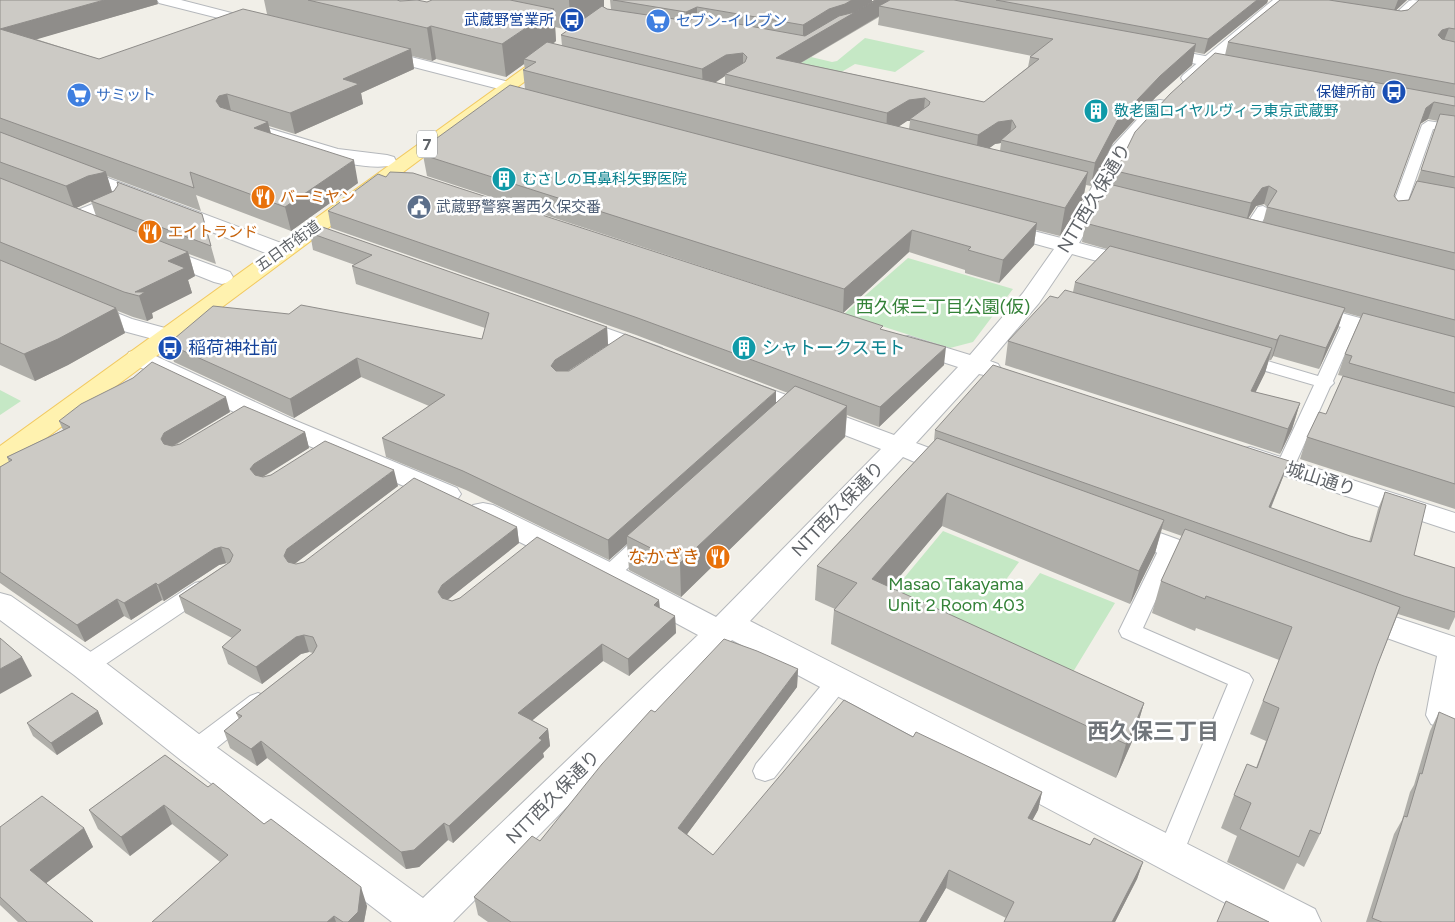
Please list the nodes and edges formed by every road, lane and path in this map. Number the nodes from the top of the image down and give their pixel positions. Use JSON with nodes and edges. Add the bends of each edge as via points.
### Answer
{"nodes":[{"id":1,"x":164,"y":0,"type":"edge"},
{"id":2,"x":1282,"y":1,"type":"edge"},
{"id":3,"x":1455,"y":10,"type":"edge"},
{"id":4,"x":1359,"y":14,"type":"edge"},
{"id":5,"x":278,"y":29,"type":"edge"},
{"id":6,"x":566,"y":43,"type":"edge"},
{"id":7,"x":363,"y":50,"type":"edge"},
{"id":8,"x":1144,"y":50,"type":"edge"},
{"id":9,"x":546,"y":58,"type":"junction"},
{"id":10,"x":1207,"y":62,"type":"junction"},
{"id":11,"x":567,"y":63,"type":"edge"},
{"id":12,"x":1256,"y":71,"type":"edge"},
{"id":13,"x":508,"y":93,"type":"junction"},
{"id":14,"x":232,"y":122,"type":"edge"},
{"id":15,"x":1455,"y":129,"type":"edge"},
{"id":16,"x":55,"y":164,"type":"edge"},
{"id":17,"x":388,"y":167,"type":"junction"},
{"id":18,"x":415,"y":180,"type":"edge"},
{"id":19,"x":1404,"y":192,"type":"junction"},
{"id":20,"x":1421,"y":195,"type":"edge"},
{"id":21,"x":112,"y":202,"type":"edge"},
{"id":22,"x":1263,"y":210,"type":"dead end"},
{"id":23,"x":1396,"y":215,"type":"edge"},
{"id":24,"x":982,"y":224,"type":"edge"},
{"id":25,"x":103,"y":229,"type":"edge"},
{"id":26,"x":311,"y":229,"type":"junction"},
{"id":27,"x":1249,"y":231,"type":"edge"},
{"id":28,"x":335,"y":238,"type":"edge"},
{"id":29,"x":140,"y":244,"type":"edge"},
{"id":30,"x":1066,"y":247,"type":"junction"},
{"id":31,"x":281,"y":251,"type":"junction"},
{"id":32,"x":1152,"y":269,"type":"edge"},
{"id":33,"x":222,"y":278,"type":"dead end"},
{"id":34,"x":71,"y":301,"type":"edge"},
{"id":35,"x":1285,"y":305,"type":"edge"},
{"id":36,"x":552,"y":315,"type":"edge"},
{"id":37,"x":1351,"y":322,"type":"junction"},
{"id":38,"x":168,"y":336,"type":"junction"},
{"id":39,"x":889,"y":337,"type":"edge"},
{"id":40,"x":1455,"y":351,"type":"edge"},
{"id":41,"x":1230,"y":356,"type":"edge"},
{"id":42,"x":138,"y":357,"type":"junction"},
{"id":43,"x":673,"y":360,"type":"edge"},
{"id":44,"x":974,"y":364,"type":"junction"},
{"id":45,"x":1012,"y":377,"type":"edge"},
{"id":46,"x":718,"y":378,"type":"edge"},
{"id":47,"x":1324,"y":384,"type":"junction"},
{"id":48,"x":1342,"y":391,"type":"edge"},
{"id":49,"x":899,"y":446,"type":"junction"},
{"id":50,"x":1229,"y":448,"type":"edge"},
{"id":51,"x":0,"y":459,"type":"edge"},
{"id":52,"x":1285,"y":467,"type":"junction"},
{"id":53,"x":981,"y":477,"type":"edge"},
{"id":54,"x":1098,"y":520,"type":"edge"},
{"id":55,"x":1455,"y":523,"type":"edge"},
{"id":56,"x":660,"y":527,"type":"edge"},
{"id":57,"x":1170,"y":547,"type":"junction"},
{"id":58,"x":1234,"y":570,"type":"edge"},
{"id":59,"x":609,"y":574,"type":"junction"},
{"id":60,"x":219,"y":578,"type":"edge"},
{"id":61,"x":0,"y":604,"type":"edge"},
{"id":62,"x":1335,"y":607,"type":"edge"},
{"id":63,"x":724,"y":629,"type":"junction"},
{"id":64,"x":1455,"y":650,"type":"edge"},
{"id":65,"x":86,"y":666,"type":"junction"},
{"id":66,"x":838,"y":682,"type":"junction"},
{"id":67,"x":278,"y":686,"type":"edge"},
{"id":68,"x":1455,"y":720,"type":"edge"},
{"id":69,"x":195,"y":751,"type":"junction"},
{"id":70,"x":765,"y":771,"type":"dead end"},
{"id":71,"x":1170,"y":854,"type":"junction"},
{"id":72,"x":425,"y":922,"type":"edge"},
{"id":73,"x":1300,"y":922,"type":"edge"}],
"edges":[{"from":1,"to":5,"type":"street"},
{"from":2,"to":10,"type":"street","name":"NTT西久保通り"},
{"from":3,"to":4,"type":"street","via":[[1414,4],[1398,20]]},
{"from":6,"to":9,"type":"main road","name":"五日市街道","number":"7"},
{"from":7,"to":13,"type":"street"},
{"from":8,"to":10,"type":"street"},
{"from":9,"to":11,"type":"street"},
{"from":9,"to":13,"type":"main road","name":"五日市街道","number":"7"},
{"from":10,"to":12,"type":"street"},
{"from":10,"to":30,"type":"street","name":"NTT西久保通り","via":[[1120,148],[1098,194]]},
{"from":13,"to":17,"type":"main road","name":"五日市街道","number":"7"},
{"from":14,"to":17,"type":"street"},
{"from":15,"to":19,"type":"lane","via":[[1428,125]]},
{"from":16,"to":31,"type":"street"},
{"from":17,"to":18,"type":"street"},
{"from":17,"to":26,"type":"main road","name":"五日市街道","number":"7"},
{"from":19,"to":20,"type":"lane"},
{"from":19,"to":23,"type":"lane"},
{"from":21,"to":25,"type":"street","via":[[67,215]]},
{"from":22,"to":27,"type":"lane"},
{"from":24,"to":30,"type":"street"},
{"from":26,"to":28,"type":"street"},
{"from":26,"to":31,"type":"main road","name":"五日市街道","number":"7"},
{"from":29,"to":33,"type":"street"},
{"from":30,"to":32,"type":"street"},
{"from":30,"to":44,"type":"street","name":"NTT西久保通り","via":[[1040,301]]},
{"from":31,"to":38,"type":"main road","name":"五日市街道","number":"7"},
{"from":34,"to":38,"type":"street","via":[[124,324]]},
{"from":35,"to":37,"type":"street"},
{"from":36,"to":43,"type":"street","via":[[619,348]]},
{"from":37,"to":40,"type":"street"},
{"from":37,"to":47,"type":"lane"},
{"from":38,"to":42,"type":"main road","name":"五日市街道","number":"7"},
{"from":39,"to":44,"type":"street"},
{"from":41,"to":47,"type":"lane"},
{"from":42,"to":51,"type":"main road","name":"五日市街道","number":"7"},
{"from":42,"to":59,"type":"street","via":[[243,415],[533,545]]},
{"from":44,"to":45,"type":"street"},
{"from":44,"to":49,"type":"street","name":"NTT西久保通り"},
{"from":46,"to":49,"type":"street","via":[[785,413]]},
{"from":47,"to":48,"type":"lane"},
{"from":47,"to":52,"type":"lane"},
{"from":49,"to":53,"type":"street"},
{"from":49,"to":63,"type":"street","name":"NTT西久保通り"},
{"from":50,"to":52,"type":"street","name":"城山通り"},
{"from":52,"to":55,"type":"street","name":"城山通り"},
{"from":54,"to":57,"type":"street"},
{"from":56,"to":59,"type":"lane"},
{"from":57,"to":58,"type":"street"},
{"from":57,"to":71,"type":"lane","via":[[1130,631],[1241,680]]},
{"from":59,"to":63,"type":"street"},
{"from":60,"to":65,"type":"lane"},
{"from":61,"to":65,"type":"street"},
{"from":62,"to":64,"type":"street"},
{"from":63,"to":66,"type":"street"},
{"from":63,"to":72,"type":"street","name":"NTT西久保通り"},
{"from":64,"to":68,"type":"street","via":[[1443,715]]},
{"from":65,"to":69,"type":"street"},
{"from":66,"to":70,"type":"lane"},
{"from":66,"to":71,"type":"street"},
{"from":67,"to":69,"type":"lane"},
{"from":69,"to":72,"type":"street"},
{"from":71,"to":73,"type":"street"}]}
